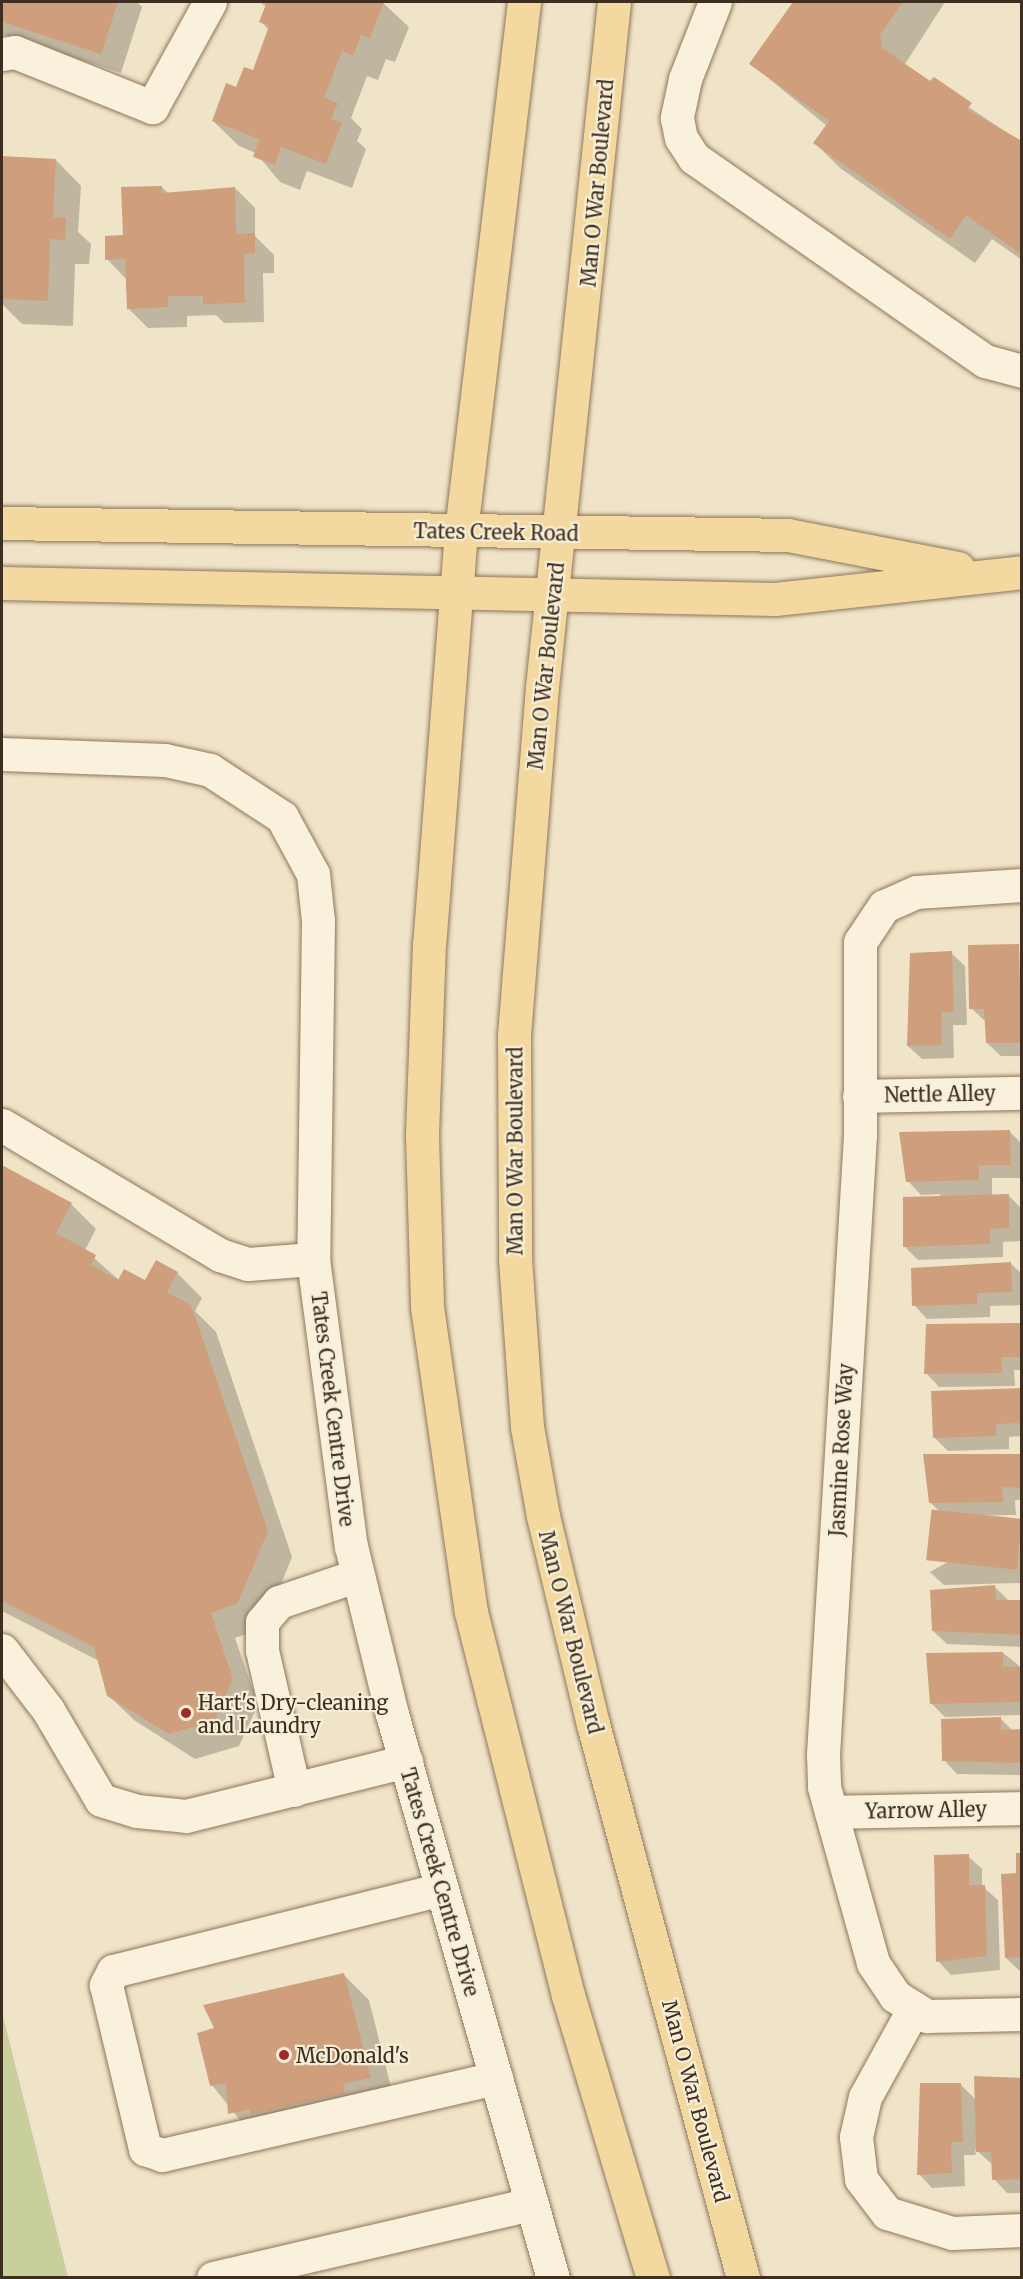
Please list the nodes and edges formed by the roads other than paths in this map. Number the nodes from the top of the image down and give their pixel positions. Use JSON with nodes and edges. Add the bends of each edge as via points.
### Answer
{"nodes":[{"id":1,"x":210,"y":2,"type":"edge"},
{"id":2,"x":524,"y":2,"type":"edge"},
{"id":3,"x":614,"y":2,"type":"edge"},
{"id":4,"x":715,"y":2,"type":"edge"},
{"id":5,"x":2,"y":54,"type":"edge"},
{"id":6,"x":1022,"y":372,"type":"edge"},
{"id":7,"x":2,"y":523,"type":"edge"},
{"id":8,"x":461,"y":531,"type":"junction"},
{"id":9,"x":559,"y":534,"type":"junction"},
{"id":10,"x":1022,"y":572,"type":"edge"},
{"id":11,"x":987,"y":573,"type":"junction"},
{"id":12,"x":2,"y":583,"type":"edge"},
{"id":13,"x":457,"y":590,"type":"junction"},
{"id":14,"x":554,"y":592,"type":"junction"},
{"id":15,"x":2,"y":754,"type":"edge"},
{"id":16,"x":1022,"y":885,"type":"edge"},
{"id":17,"x":1022,"y":1093,"type":"edge"},
{"id":18,"x":859,"y":1096,"type":"junction"},
{"id":19,"x":2,"y":1125,"type":"edge"},
{"id":20,"x":313,"y":1259,"type":"junction"},
{"id":21,"x":358,"y":1575,"type":"junction"},
{"id":22,"x":2,"y":1650,"type":"edge"},
{"id":23,"x":406,"y":1761,"type":"junction"},
{"id":24,"x":294,"y":1790,"type":"junction"},
{"id":25,"x":1022,"y":1808,"type":"edge"},
{"id":26,"x":831,"y":1812,"type":"junction"},
{"id":27,"x":442,"y":1889,"type":"junction"},
{"id":28,"x":914,"y":2008,"type":"junction"},
{"id":29,"x":1022,"y":2014,"type":"edge"},
{"id":30,"x":496,"y":2078,"type":"junction"},
{"id":31,"x":532,"y":2204,"type":"junction"},
{"id":32,"x":1022,"y":2230,"type":"edge"},
{"id":33,"x":213,"y":2277,"type":"edge"},
{"id":34,"x":554,"y":2277,"type":"edge"},
{"id":35,"x":653,"y":2277,"type":"edge"},
{"id":36,"x":743,"y":2277,"type":"edge"}],
"edges":[{"from":1,"to":5,"type":"street","via":[[152,107],[15,52]]},
{"from":2,"to":8,"type":"main road"},
{"from":3,"to":9,"type":"main road","name":"Man O War Boulevard"},
{"from":4,"to":6,"type":"street","via":[[685,79],[677,118],[694,158],[985,361]]},
{"from":7,"to":8,"type":"main road","name":"Tates Creek Road"},
{"from":8,"to":9,"type":"main road","name":"Tates Creek Road"},
{"from":8,"to":13,"type":"main road"},
{"from":9,"to":11,"type":"main road","name":"Tates Creek Road","via":[[788,535]]},
{"from":9,"to":14,"type":"main road","name":"Man O War Boulevard"},
{"from":10,"to":11,"type":"main road","name":"Tates Creek Road"},
{"from":11,"to":14,"type":"main road","name":"Tates Creek Road","via":[[775,599]]},
{"from":12,"to":13,"type":"main road","name":"Tates Creek Road"},
{"from":13,"to":14,"type":"main road","name":"Tates Creek Road"},
{"from":13,"to":35,"type":"main road","via":[[429,943],[422,1136],[427,1307],[453,1520],[471,1612],[568,1995]]},
{"from":14,"to":36,"type":"main road","name":"Man O War Boulevard","via":[[514,1035],[515,1259],[527,1427],[593,1724]]},
{"from":15,"to":20,"type":"street","name":"Tates Creek Centre Drive","via":[[165,760],[210,770],[266,802],[300,841],[313,874],[318,921]]},
{"from":16,"to":18,"type":"street","name":"Jasmine Rose Way","via":[[916,892],[884,906],[860,942]]},
{"from":17,"to":18,"type":"street","name":"Nettle Alley"},
{"from":18,"to":26,"type":"street","name":"Jasmine Rose Way","via":[[823,1754]]},
{"from":19,"to":20,"type":"street","via":[[220,1255],[248,1264]]},
{"from":20,"to":21,"type":"street","name":"Tates Creek Centre Drive","via":[[342,1486]]},
{"from":21,"to":23,"type":"street","name":"Tates Creek Centre Drive"},
{"from":21,"to":24,"type":"street","via":[[279,1602],[262,1622],[262,1650]]},
{"from":22,"to":24,"type":"street","via":[[48,1710],[101,1800],[137,1811],[186,1816]]},
{"from":23,"to":24,"type":"street"},
{"from":23,"to":27,"type":"street","name":"Tates Creek Centre Drive"},
{"from":25,"to":26,"type":"street","name":"Yarrow Alley"},
{"from":26,"to":28,"type":"street","name":"Jasmine Rose Way","via":[[873,1963],[895,1996]]},
{"from":27,"to":30,"type":"street","name":"Tates Creek Centre Drive"},
{"from":27,"to":30,"type":"street","via":[[113,1971],[106,1985],[145,2149],[162,2156]]},
{"from":28,"to":29,"type":"street","name":"Jasmine Rose Way","via":[[927,2016]]},
{"from":28,"to":32,"type":"street","via":[[865,2097],[856,2137],[861,2179],[887,2213],[952,2232]]},
{"from":30,"to":31,"type":"street","name":"Tates Creek Centre Drive"},
{"from":31,"to":33,"type":"street"},
{"from":31,"to":34,"type":"street","name":"Tates Creek Centre Drive"}]}
